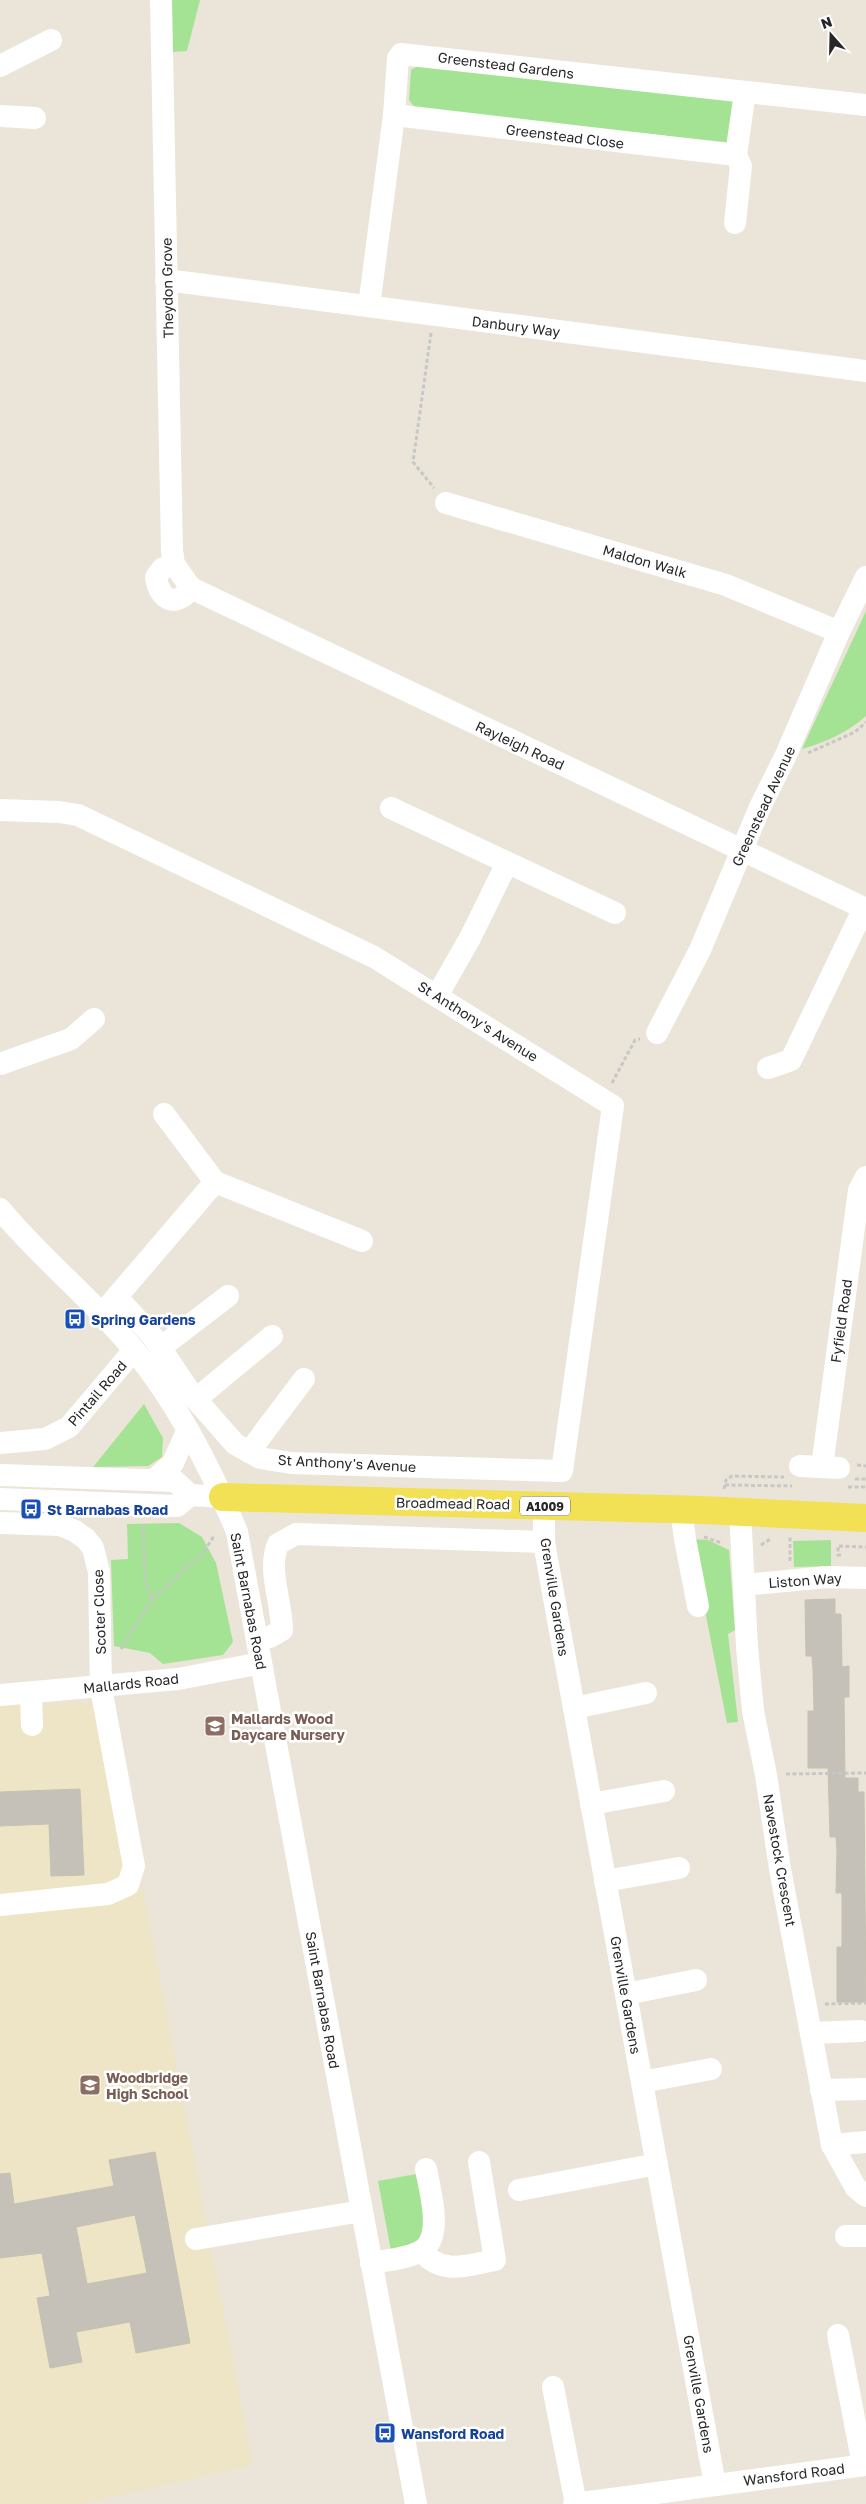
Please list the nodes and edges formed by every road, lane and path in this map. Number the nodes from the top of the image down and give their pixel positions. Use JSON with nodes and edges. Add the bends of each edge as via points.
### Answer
{"nodes":[{"id":1,"x":161,"y":0,"type":"edge"},
{"id":2,"x":51,"y":40,"type":"dead end"},
{"id":3,"x":0,"y":66,"type":"edge"},
{"id":4,"x":745,"y":92,"type":"junction"},
{"id":5,"x":866,"y":105,"type":"edge"},
{"id":6,"x":394,"y":115,"type":"junction"},
{"id":7,"x":0,"y":116,"type":"edge"},
{"id":8,"x":35,"y":118,"type":"dead end"},
{"id":9,"x":736,"y":156,"type":"junction"},
{"id":10,"x":735,"y":223,"type":"dead end"},
{"id":11,"x":166,"y":280,"type":"junction"},
{"id":12,"x":369,"y":306,"type":"junction"},
{"id":13,"x":434,"y":315,"type":"junction"},
{"id":14,"x":866,"y":371,"type":"edge"},
{"id":15,"x":446,"y":503,"type":"joint"},
{"id":16,"x":181,"y":575,"type":"joint"},
{"id":17,"x":866,"y":577,"type":"edge"},
{"id":18,"x":839,"y":632,"type":"junction"},
{"id":19,"x":866,"y":722,"type":"edge"},
{"id":20,"x":786,"y":757,"type":"junction"},
{"id":21,"x":391,"y":808,"type":"dead end"},
{"id":22,"x":0,"y":810,"type":"edge"},
{"id":23,"x":742,"y":851,"type":"junction"},
{"id":24,"x":507,"y":863,"type":"junction"},
{"id":25,"x":865,"y":908,"type":"edge"},
{"id":26,"x":616,"y":913,"type":"dead end"},
{"id":27,"x":437,"y":996,"type":"junction"},
{"id":28,"x":94,"y":1019,"type":"dead end"},
{"id":29,"x":657,"y":1032,"type":"joint"},
{"id":30,"x":0,"y":1064,"type":"edge"},
{"id":31,"x":768,"y":1068,"type":"dead end"},
{"id":32,"x":603,"y":1100,"type":"junction"},
{"id":33,"x":164,"y":1114,"type":"dead end"},
{"id":34,"x":866,"y":1177,"type":"edge"},
{"id":35,"x":215,"y":1182,"type":"junction"},
{"id":36,"x":0,"y":1209,"type":"edge"},
{"id":37,"x":362,"y":1241,"type":"dead end"},
{"id":38,"x":228,"y":1296,"type":"dead end"},
{"id":39,"x":116,"y":1297,"type":"junction"},
{"id":40,"x":102,"y":1314,"type":"junction"},
{"id":41,"x":272,"y":1336,"type":"dead end"},
{"id":42,"x":160,"y":1348,"type":"junction"},
{"id":43,"x":134,"y":1350,"type":"junction"},
{"id":44,"x":304,"y":1379,"type":"dead end"},
{"id":45,"x":196,"y":1399,"type":"junction"},
{"id":46,"x":187,"y":1431,"type":"junction"},
{"id":47,"x":0,"y":1443,"type":"edge"},
{"id":48,"x":249,"y":1452,"type":"junction"},
{"id":49,"x":562,"y":1471,"type":"junction"},
{"id":50,"x":820,"y":1471,"type":"junction"},
{"id":51,"x":0,"y":1475,"type":"edge"},
{"id":52,"x":866,"y":1479,"type":"edge"},
{"id":53,"x":154,"y":1480,"type":"junction"},
{"id":54,"x":725,"y":1485,"type":"junction"},
{"id":55,"x":732,"y":1485,"type":"dead end"},
{"id":56,"x":190,"y":1495,"type":"junction"},
{"id":57,"x":223,"y":1497,"type":"junction"},
{"id":58,"x":0,"y":1499,"type":"edge"},
{"id":59,"x":732,"y":1501,"type":"junction"},
{"id":60,"x":553,"y":1506,"type":"junction"},
{"id":61,"x":682,"y":1510,"type":"junction"},
{"id":62,"x":866,"y":1518,"type":"edge"},
{"id":63,"x":0,"y":1523,"type":"edge"},
{"id":64,"x":143,"y":1524,"type":"dead end"},
{"id":65,"x":214,"y":1536,"type":"dead end"},
{"id":66,"x":544,"y":1542,"type":"junction"},
{"id":67,"x":866,"y":1547,"type":"edge"},
{"id":68,"x":847,"y":1555,"type":"dead end"},
{"id":69,"x":866,"y":1578,"type":"edge"},
{"id":70,"x":744,"y":1585,"type":"junction"},
{"id":71,"x":152,"y":1600,"type":"junction"},
{"id":72,"x":698,"y":1606,"type":"dead end"},
{"id":73,"x":257,"y":1639,"type":"junction"},
{"id":74,"x":261,"y":1663,"type":"junction"},
{"id":75,"x":101,"y":1680,"type":"junction"},
{"id":76,"x":31,"y":1693,"type":"junction"},
{"id":77,"x":646,"y":1693,"type":"dead end"},
{"id":78,"x":0,"y":1695,"type":"edge"},
{"id":79,"x":574,"y":1708,"type":"junction"},
{"id":80,"x":32,"y":1725,"type":"dead end"},
{"id":81,"x":866,"y":1773,"type":"edge"},
{"id":82,"x":766,"y":1775,"type":"junction"},
{"id":83,"x":664,"y":1791,"type":"dead end"},
{"id":84,"x":592,"y":1804,"type":"junction"},
{"id":85,"x":678,"y":1868,"type":"dead end"},
{"id":86,"x":605,"y":1881,"type":"junction"},
{"id":87,"x":0,"y":1905,"type":"edge"},
{"id":88,"x":696,"y":1980,"type":"dead end"},
{"id":89,"x":626,"y":1994,"type":"junction"},
{"id":90,"x":866,"y":2003,"type":"edge"},
{"id":91,"x":806,"y":2004,"type":"junction"},
{"id":92,"x":862,"y":2031,"type":"dead end"},
{"id":93,"x":811,"y":2033,"type":"junction"},
{"id":94,"x":711,"y":2069,"type":"dead end"},
{"id":95,"x":642,"y":2082,"type":"junction"},
{"id":96,"x":866,"y":2089,"type":"edge"},
{"id":97,"x":822,"y":2090,"type":"junction"},
{"id":98,"x":866,"y":2142,"type":"edge"},
{"id":99,"x":832,"y":2145,"type":"junction"},
{"id":100,"x":479,"y":2162,"type":"dead end"},
{"id":101,"x":657,"y":2164,"type":"junction"},
{"id":102,"x":426,"y":2169,"type":"dead end"},
{"id":103,"x":520,"y":2190,"type":"dead end"},
{"id":104,"x":866,"y":2196,"type":"edge"},
{"id":105,"x":362,"y":2211,"type":"junction"},
{"id":106,"x":196,"y":2239,"type":"dead end"},
{"id":107,"x":421,"y":2251,"type":"junction"},
{"id":108,"x":371,"y":2263,"type":"junction"},
{"id":109,"x":838,"y":2335,"type":"dead end"},
{"id":110,"x":553,"y":2388,"type":"dead end"},
{"id":111,"x":864,"y":2465,"type":"edge"},
{"id":112,"x":715,"y":2484,"type":"junction"},
{"id":113,"x":416,"y":2504,"type":"edge"},
{"id":114,"x":575,"y":2504,"type":"edge"}],
"edges":[{"from":1,"to":11,"type":"street","name":"Theydon Grove"},
{"from":2,"to":3,"type":"street"},
{"from":4,"to":5,"type":"street","name":"Greenstead Gardens"},
{"from":4,"to":6,"type":"street","name":"Greenstead Gardens","via":[[405,53],[398,58]]},
{"from":4,"to":9,"type":"street"},
{"from":6,"to":9,"type":"street","name":"Greenstead Close"},
{"from":6,"to":12,"type":"street","name":"Greenstead Gardens"},
{"from":7,"to":8,"type":"street"},
{"from":9,"to":10,"type":"street","via":[[741,166]]},
{"from":11,"to":12,"type":"street","name":"Danbury Way"},
{"from":11,"to":16,"type":"street","name":"Theydon Grove"},
{"from":12,"to":13,"type":"street","name":"Danbury Way"},
{"from":13,"to":14,"type":"street","name":"Danbury Way"},
{"from":13,"to":15,"type":"path","via":[[412,462]]},
{"from":15,"to":18,"type":"street","name":"Maldon Walk","via":[[726,585]]},
{"from":16,"to":23,"type":"street","name":"Rayleigh Road"},
{"from":17,"to":18,"type":"street","name":"Greenstead Avenue"},
{"from":18,"to":20,"type":"street","name":"Greenstead Avenue"},
{"from":19,"to":20,"type":"path","via":[[855,732],[831,744],[799,757]]},
{"from":20,"to":23,"type":"street","name":"Greenstead Avenue"},
{"from":21,"to":24,"type":"street"},
{"from":22,"to":27,"type":"street","name":"St Anthony's Avenue","via":[[59,812],[78,816],[374,957]]},
{"from":23,"to":25,"type":"street","name":"Rayleigh Road"},
{"from":23,"to":29,"type":"street","name":"Greenstead Avenue","via":[[700,950]]},
{"from":24,"to":26,"type":"street"},
{"from":24,"to":27,"type":"street"},
{"from":25,"to":31,"type":"street","via":[[791,1060]]},
{"from":27,"to":32,"type":"street","name":"St Anthony's Avenue"},
{"from":28,"to":30,"type":"street","via":[[71,1039]]},
{"from":29,"to":32,"type":"path","via":[[635,1040]]},
{"from":32,"to":49,"type":"street","via":[[613,1106]]},
{"from":33,"to":35,"type":"street"},
{"from":34,"to":50,"type":"street","name":"Fyfield Road","via":[[859,1190]]},
{"from":35,"to":37,"type":"street"},
{"from":35,"to":39,"type":"street"},
{"from":36,"to":40,"type":"street"},
{"from":38,"to":42,"type":"street"},
{"from":39,"to":40,"type":"street"},
{"from":39,"to":42,"type":"street","name":"St Anthony's Avenue"},
{"from":40,"to":43,"type":"street"},
{"from":41,"to":45,"type":"street"},
{"from":42,"to":45,"type":"street","name":"St Anthony's Avenue"},
{"from":43,"to":46,"type":"street"},
{"from":43,"to":47,"type":"street","name":"Pintail Road","via":[[68,1427],[58,1434],[28,1442]]},
{"from":44,"to":48,"type":"street"},
{"from":45,"to":48,"type":"street","name":"St Anthony's Avenue","via":[[235,1444]]},
{"from":46,"to":53,"type":"street","via":[[173,1463]]},
{"from":46,"to":57,"type":"street"},
{"from":48,"to":49,"type":"street","name":"St Anthony's Avenue","via":[[260,1458],[291,1463]]},
{"from":49,"to":60,"type":"street"},
{"from":50,"to":52,"type":"path"},
{"from":50,"to":54,"type":"path","via":[[732,1476]]},
{"from":51,"to":53,"type":"street"},
{"from":53,"to":56,"type":"street","via":[[175,1481]]},
{"from":54,"to":55,"type":"path"},
{"from":54,"to":59,"type":"path"},
{"from":56,"to":57,"type":"street","name":"Broadmead Road","number":"A1009"},
{"from":56,"to":58,"type":"street","via":[[177,1506]]},
{"from":57,"to":60,"type":"main road","name":"Broadmead Road","number":"A1009"},
{"from":57,"to":73,"type":"street","name":"Saint Barnabas Road","via":[[237,1532]]},
{"from":59,"to":61,"type":"main road","name":"Broadmead Road","number":"A1009"},
{"from":59,"to":62,"type":"main road","name":"Broadmead Road","number":"A1009"},
{"from":59,"to":70,"type":"street","name":"Navestock Crescent"},
{"from":60,"to":61,"type":"main road","name":"Broadmead Road","number":"A1009"},
{"from":60,"to":66,"type":"street","name":"Grenville Gardens"},
{"from":61,"to":72,"type":"street"},
{"from":63,"to":75,"type":"street","name":"Scoter Close","via":[[60,1525],[75,1531],[93,1548],[99,1572]]},
{"from":64,"to":71,"type":"path","via":[[145,1577]]},
{"from":65,"to":71,"type":"path","via":[[202,1553]]},
{"from":66,"to":73,"type":"street","via":[[296,1534],[278,1544],[272,1557],[282,1630],[270,1637]]},
{"from":66,"to":79,"type":"street","name":"Grenville Gardens"},
{"from":67,"to":68,"type":"path","via":[[838,1546],[838,1555]]},
{"from":69,"to":70,"type":"street","name":"Liston Way","via":[[827,1577]]},
{"from":70,"to":82,"type":"street","name":"Navestock Crescent","via":[[753,1711]]},
{"from":71,"to":75,"type":"path"},
{"from":73,"to":74,"type":"street","name":"Saint Barnabas Road"},
{"from":74,"to":75,"type":"street","name":"Mallards Road","via":[[178,1679]]},
{"from":74,"to":105,"type":"street","name":"Saint Barnabas Road"},
{"from":75,"to":76,"type":"street","name":"Mallards Road"},
{"from":75,"to":87,"type":"street","name":"Scoter Close","via":[[134,1866],[128,1885],[108,1894]]},
{"from":76,"to":78,"type":"street","name":"Mallards Road"},
{"from":76,"to":80,"type":"street"},
{"from":77,"to":79,"type":"street"},
{"from":79,"to":84,"type":"street","name":"Grenville Gardens"},
{"from":81,"to":82,"type":"path"},
{"from":82,"to":91,"type":"street","name":"Navestock Crescent"},
{"from":83,"to":84,"type":"street"},
{"from":84,"to":86,"type":"street","name":"Grenville Gardens"},
{"from":85,"to":86,"type":"street"},
{"from":86,"to":89,"type":"street","name":"Grenville Gardens"},
{"from":88,"to":89,"type":"street"},
{"from":89,"to":95,"type":"street","name":"Grenville Gardens"},
{"from":90,"to":91,"type":"path"},
{"from":91,"to":93,"type":"street","name":"Navestock Crescent"},
{"from":92,"to":93,"type":"street"},
{"from":93,"to":97,"type":"street","name":"Navestock Crescent"},
{"from":94,"to":95,"type":"street"},
{"from":95,"to":101,"type":"street","name":"Grenville Gardens"},
{"from":96,"to":97,"type":"street"},
{"from":97,"to":99,"type":"street","name":"Navestock Crescent"},
{"from":98,"to":99,"type":"street"},
{"from":99,"to":104,"type":"street","name":"Navestock Crescent","via":[[856,2188]]},
{"from":100,"to":107,"type":"street","via":[[495,2260],[442,2267]]},
{"from":101,"to":103,"type":"street"},
{"from":101,"to":112,"type":"street","name":"Grenville Gardens"},
{"from":102,"to":107,"type":"street","via":[[434,2215],[432,2236]]},
{"from":105,"to":106,"type":"street"},
{"from":105,"to":108,"type":"street","name":"Saint Barnabas Road"},
{"from":107,"to":108,"type":"street"},
{"from":108,"to":113,"type":"street","name":"Saint Barnabas Road"},
{"from":109,"to":111,"type":"street"},
{"from":110,"to":114,"type":"street"},
{"from":111,"to":112,"type":"street","name":"Wansford Road"},
{"from":112,"to":114,"type":"street","name":"Wansford Road"}]}
